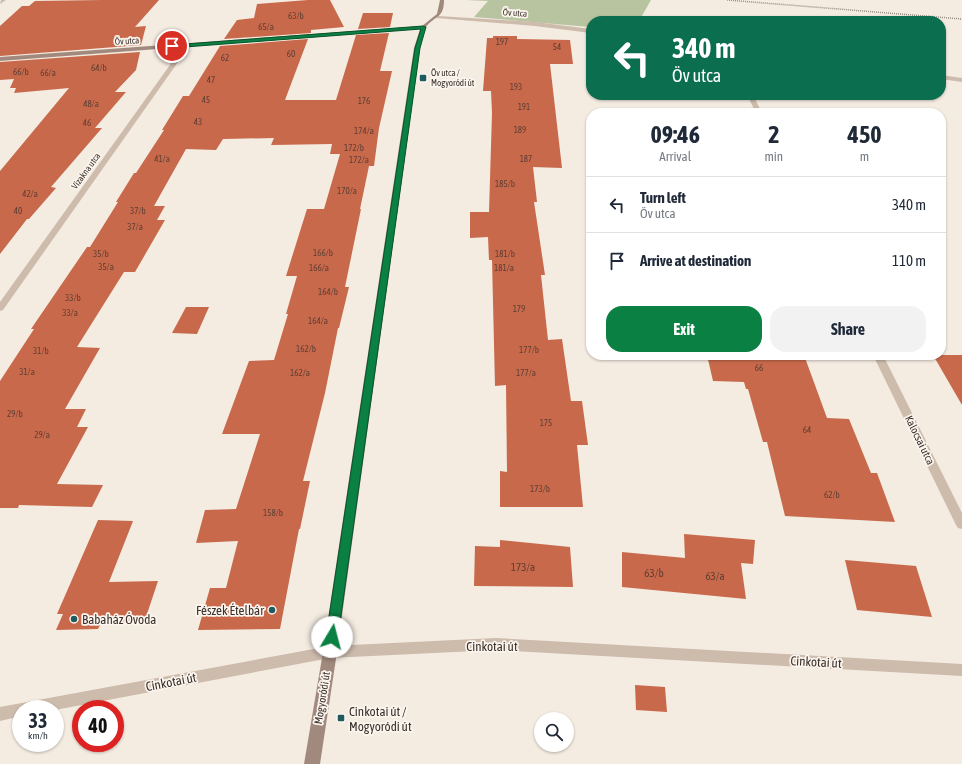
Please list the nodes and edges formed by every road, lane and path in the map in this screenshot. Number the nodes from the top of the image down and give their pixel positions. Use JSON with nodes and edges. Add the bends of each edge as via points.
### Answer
{"nodes":[{"id":1,"x":4,"y":0,"type":"edge"},
{"id":2,"x":442,"y":0,"type":"edge"},
{"id":3,"x":0,"y":3,"type":"edge"},
{"id":4,"x":438,"y":16,"type":"junction"},
{"id":5,"x":423,"y":27,"type":"junction"},
{"id":6,"x":586,"y":30,"type":"edge"},
{"id":7,"x":187,"y":45,"type":"junction"},
{"id":8,"x":0,"y":60,"type":"edge"},
{"id":9,"x":946,"y":78,"type":"edge"},
{"id":10,"x":962,"y":80,"type":"edge"},
{"id":11,"x":0,"y":308,"type":"edge"},
{"id":12,"x":880,"y":360,"type":"edge"},
{"id":13,"x":962,"y":525,"type":"edge"},
{"id":14,"x":330,"y":652,"type":"junction"},
{"id":15,"x":962,"y":670,"type":"edge"},
{"id":16,"x":64,"y":702,"type":"edge"},
{"id":17,"x":12,"y":712,"type":"edge"},
{"id":18,"x":0,"y":714,"type":"edge"},
{"id":19,"x":312,"y":764,"type":"edge"}],
"edges":[{"from":1,"to":3,"type":"street"},
{"from":2,"to":4,"type":"street"},
{"from":4,"to":5,"type":"street"},
{"from":4,"to":6,"type":"street","name":"Öv utca"},
{"from":5,"to":7,"type":"street","name":"Öv utca"},
{"from":5,"to":14,"type":"street","name":"Mogyoródi út","via":[[417,48]]},
{"from":7,"to":8,"type":"street","name":"Öv utca"},
{"from":7,"to":11,"type":"street","name":"Vízakna utca"},
{"from":9,"to":10,"type":"street"},
{"from":12,"to":13,"type":"street","name":"Kalocsai utca"},
{"from":14,"to":15,"type":"street","name":"Cinkotai út","via":[[496,644]]},
{"from":14,"to":16,"type":"street","name":"Cinkotai út"},
{"from":14,"to":19,"type":"street","name":"Mogyoródi út"},
{"from":17,"to":18,"type":"street"}]}
